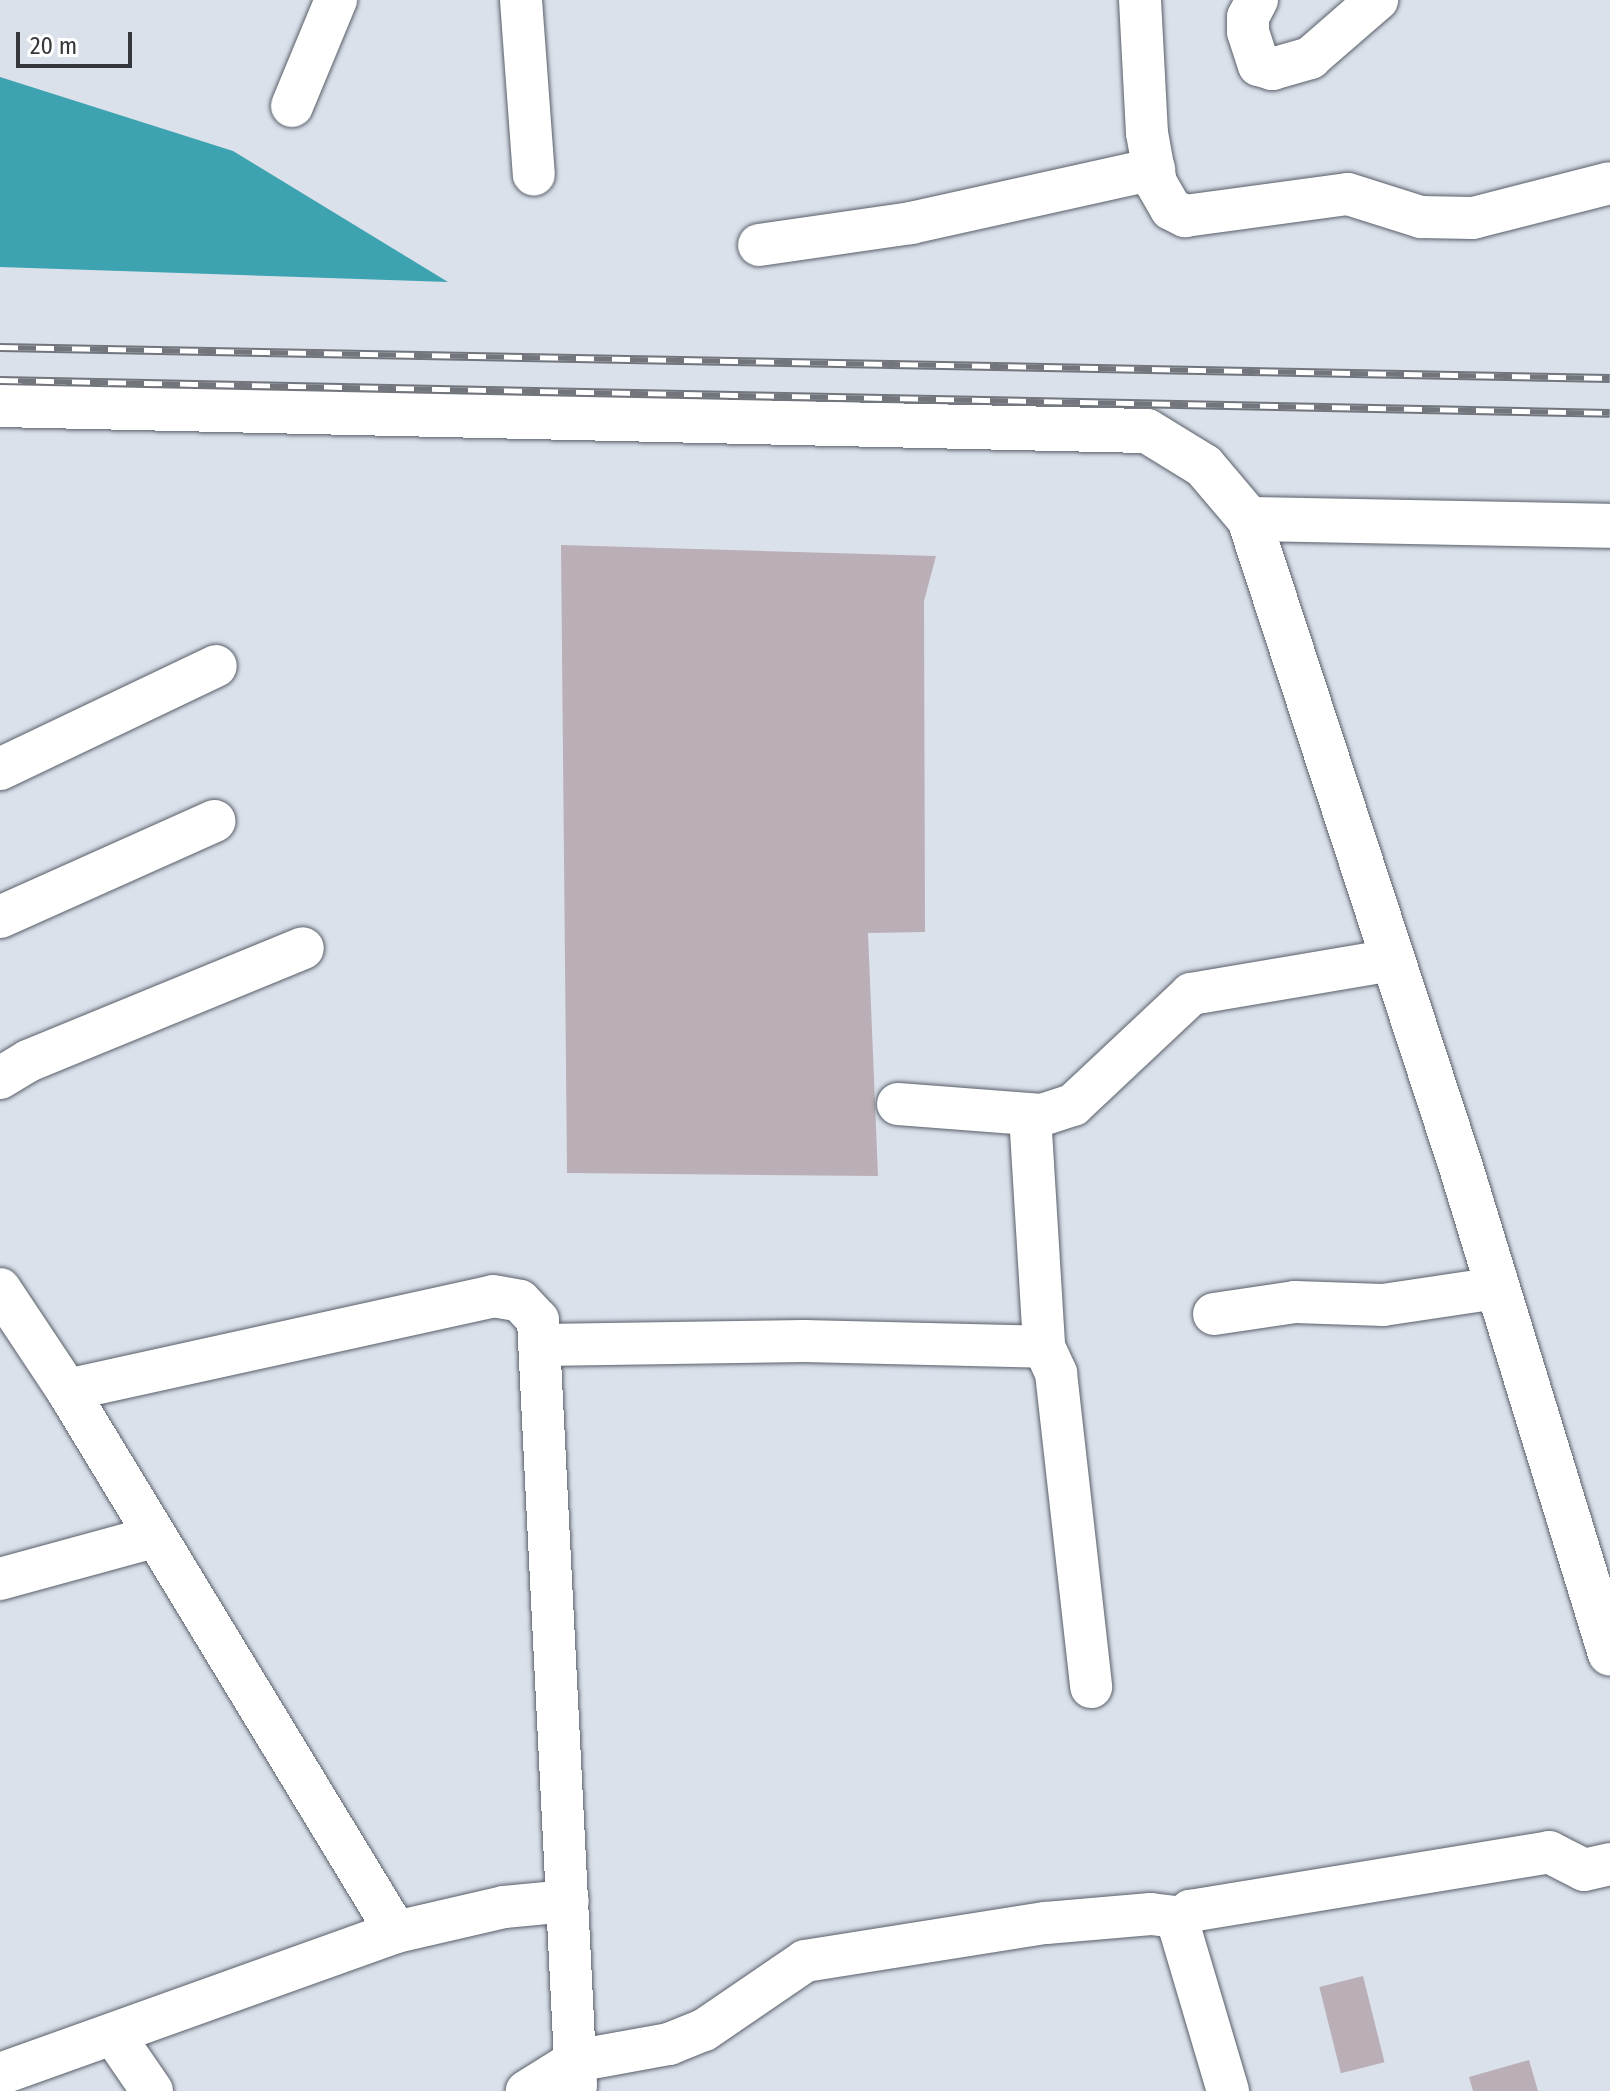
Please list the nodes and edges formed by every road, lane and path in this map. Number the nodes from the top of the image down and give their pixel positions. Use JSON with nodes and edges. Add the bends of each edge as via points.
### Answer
{"nodes":[{"id":1,"x":336,"y":0,"type":"edge"},
{"id":2,"x":521,"y":0,"type":"edge"},
{"id":3,"x":1140,"y":0,"type":"edge"},
{"id":4,"x":1257,"y":0,"type":"edge"},
{"id":5,"x":1377,"y":0,"type":"edge"},
{"id":6,"x":292,"y":106,"type":"dead end"},
{"id":7,"x":1154,"y":169,"type":"junction"},
{"id":8,"x":534,"y":175,"type":"dead end"},
{"id":9,"x":1610,"y":183,"type":"edge"},
{"id":10,"x":759,"y":245,"type":"dead end"},
{"id":11,"x":0,"y":405,"type":"edge"},
{"id":12,"x":1249,"y":519,"type":"junction"},
{"id":13,"x":1610,"y":526,"type":"edge"},
{"id":14,"x":216,"y":666,"type":"dead end"},
{"id":15,"x":0,"y":769,"type":"edge"},
{"id":16,"x":215,"y":821,"type":"dead end"},
{"id":17,"x":0,"y":917,"type":"edge"},
{"id":18,"x":303,"y":948,"type":"dead end"},
{"id":19,"x":1392,"y":960,"type":"junction"},
{"id":20,"x":0,"y":1078,"type":"edge"},
{"id":21,"x":898,"y":1104,"type":"dead end"},
{"id":22,"x":1030,"y":1115,"type":"junction"},
{"id":23,"x":1497,"y":1288,"type":"junction"},
{"id":24,"x":0,"y":1289,"type":"edge"},
{"id":25,"x":1214,"y":1314,"type":"dead end"},
{"id":26,"x":542,"y":1345,"type":"junction"},
{"id":27,"x":1044,"y":1347,"type":"junction"},
{"id":28,"x":67,"y":1390,"type":"junction"},
{"id":29,"x":154,"y":1537,"type":"junction"},
{"id":30,"x":0,"y":1579,"type":"edge"},
{"id":31,"x":1609,"y":1646,"type":"edge"},
{"id":32,"x":1091,"y":1687,"type":"dead end"},
{"id":33,"x":1610,"y":1864,"type":"edge"},
{"id":34,"x":568,"y":1901,"type":"junction"},
{"id":35,"x":1182,"y":1918,"type":"junction"},
{"id":36,"x":396,"y":1932,"type":"junction"},
{"id":37,"x":113,"y":2034,"type":"junction"},
{"id":38,"x":0,"y":2074,"type":"edge"},
{"id":39,"x":576,"y":2076,"type":"edge"},
{"id":40,"x":152,"y":2091,"type":"edge"},
{"id":41,"x":527,"y":2091,"type":"edge"},
{"id":42,"x":1228,"y":2091,"type":"edge"}],
"edges":[{"from":1,"to":6,"type":"street"},
{"from":2,"to":8,"type":"street"},
{"from":3,"to":7,"type":"street"},
{"from":4,"to":5,"type":"street","via":[[1248,17],[1248,32],[1259,65],[1272,69],[1310,58]]},
{"from":7,"to":9,"type":"street","via":[[1161,198],[1185,216],[1348,194],[1421,217],[1473,218]]},
{"from":7,"to":10,"type":"street","via":[[911,223]]},
{"from":11,"to":12,"type":"street","via":[[1147,431],[1204,466]]},
{"from":12,"to":13,"type":"street"},
{"from":12,"to":19,"type":"street"},
{"from":14,"to":15,"type":"street"},
{"from":16,"to":17,"type":"street"},
{"from":18,"to":20,"type":"street","via":[[28,1061]]},
{"from":19,"to":22,"type":"street","via":[[1191,994],[1073,1105]]},
{"from":19,"to":23,"type":"street"},
{"from":21,"to":22,"type":"street"},
{"from":22,"to":27,"type":"street"},
{"from":23,"to":25,"type":"street","via":[[1383,1305],[1295,1302]]},
{"from":23,"to":31,"type":"street"},
{"from":24,"to":28,"type":"street"},
{"from":26,"to":27,"type":"street","via":[[804,1341]]},
{"from":26,"to":28,"type":"street","via":[[538,1320],[529,1309],[520,1301],[493,1296]]},
{"from":26,"to":34,"type":"street"},
{"from":27,"to":32,"type":"street","via":[[1056,1373]]},
{"from":28,"to":29,"type":"street"},
{"from":29,"to":30,"type":"street"},
{"from":29,"to":36,"type":"street"},
{"from":33,"to":35,"type":"street","via":[[1584,1870],[1549,1852],[1201,1908]]},
{"from":34,"to":36,"type":"street","via":[[504,1907]]},
{"from":34,"to":39,"type":"street"},
{"from":35,"to":39,"type":"street","via":[[1151,1914],[1046,1923],[805,1961],[704,2030]]},
{"from":35,"to":42,"type":"street","via":[[1180,1929]]},
{"from":36,"to":37,"type":"street"},
{"from":37,"to":38,"type":"street"},
{"from":37,"to":40,"type":"street"},
{"from":39,"to":41,"type":"street"}]}
